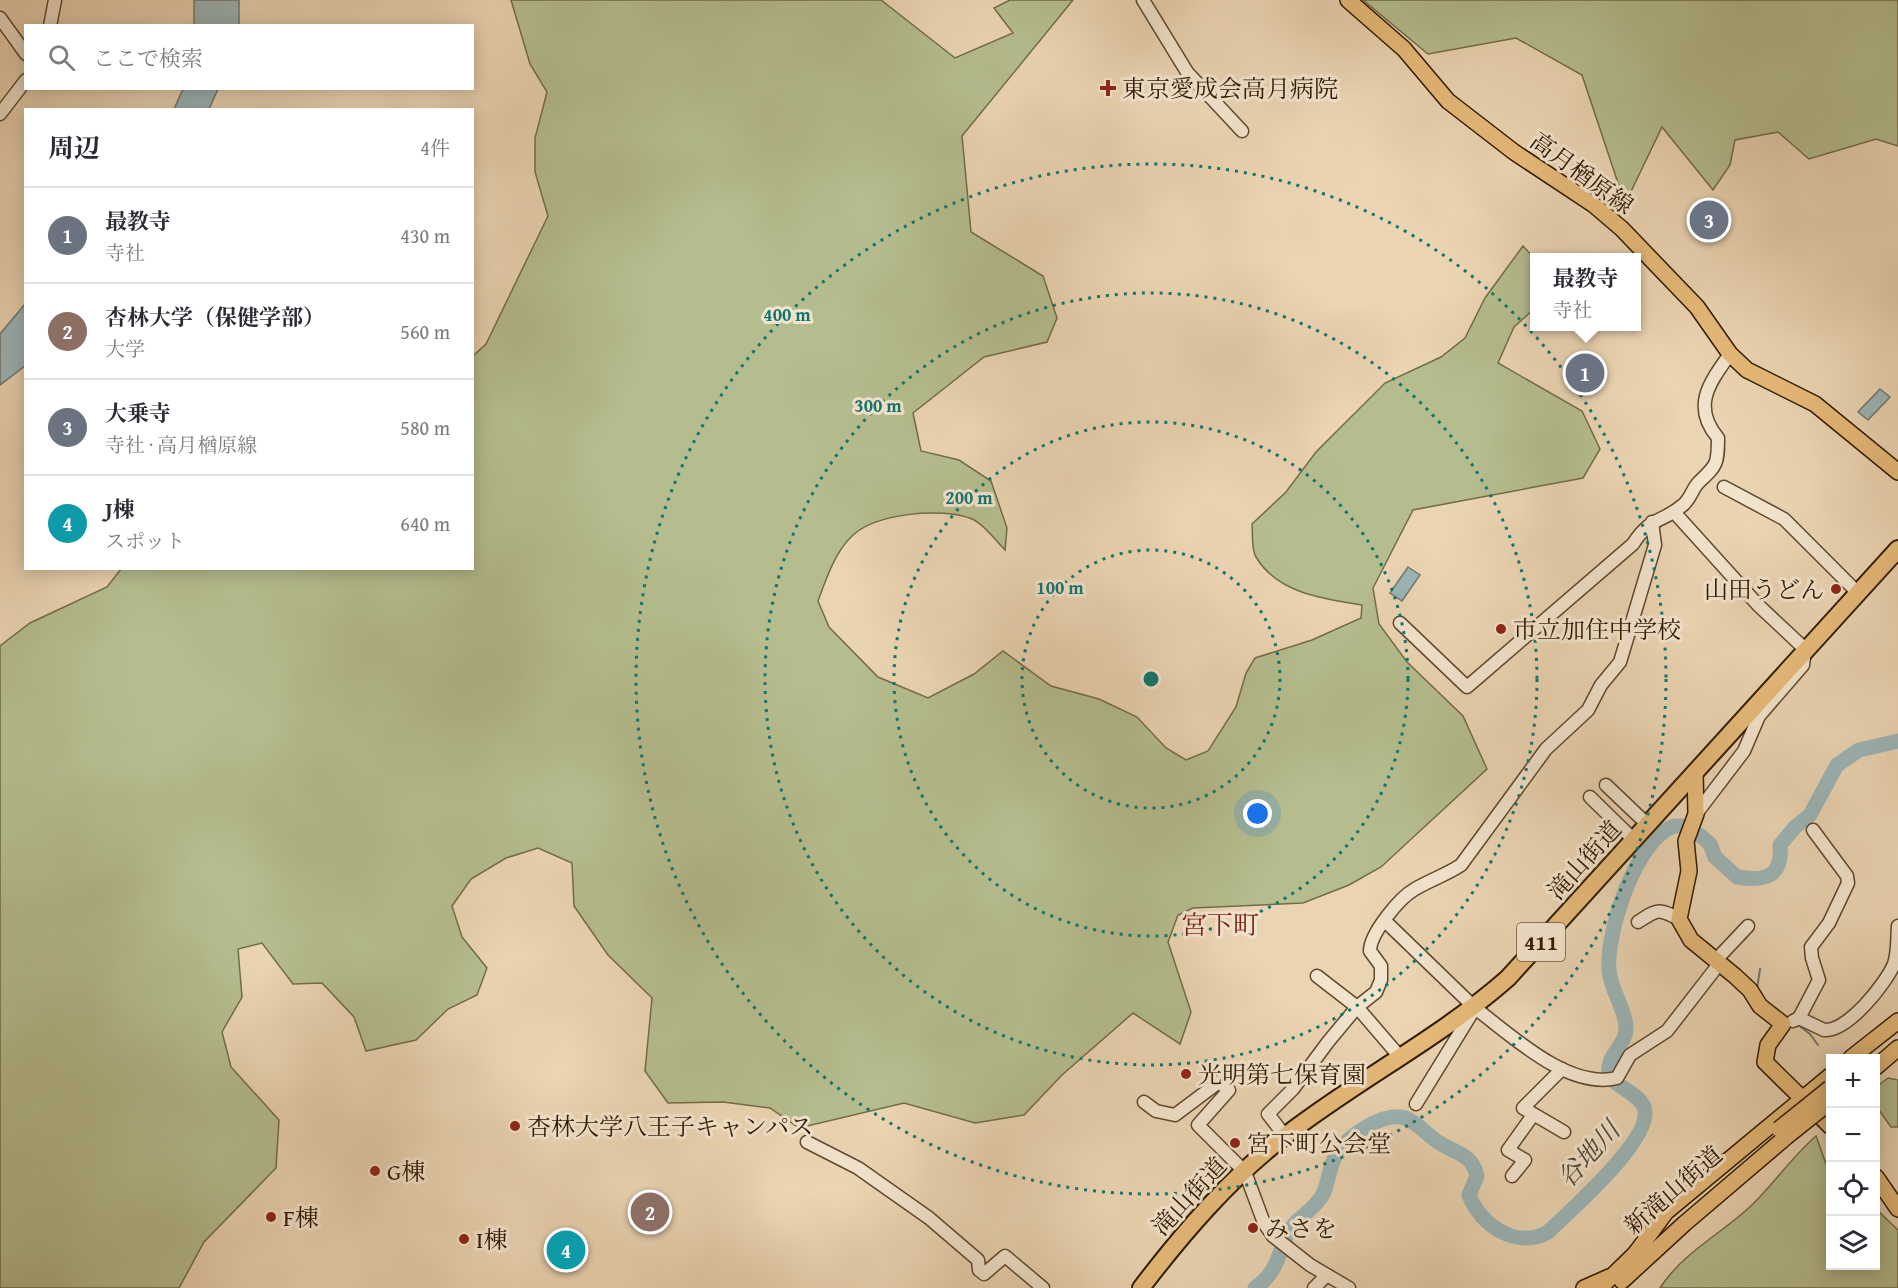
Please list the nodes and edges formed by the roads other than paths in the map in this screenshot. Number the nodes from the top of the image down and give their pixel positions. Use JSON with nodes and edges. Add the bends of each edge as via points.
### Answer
{"nodes":[{"id":1,"x":55,"y":0,"type":"edge"},
{"id":2,"x":1143,"y":0,"type":"edge"},
{"id":3,"x":1348,"y":0,"type":"edge"},
{"id":4,"x":0,"y":18,"type":"edge"},
{"id":5,"x":50,"y":24,"type":"edge"},
{"id":6,"x":24,"y":51,"type":"edge"},
{"id":7,"x":24,"y":83,"type":"edge"},
{"id":8,"x":0,"y":114,"type":"edge"},
{"id":9,"x":1242,"y":131,"type":"dead end"},
{"id":10,"x":1730,"y":354,"type":"junction"},
{"id":11,"x":1898,"y":472,"type":"edge"},
{"id":12,"x":1724,"y":486,"type":"dead end"},
{"id":13,"x":1674,"y":512,"type":"junction"},
{"id":14,"x":1652,"y":522,"type":"junction"},
{"id":15,"x":1898,"y":549,"type":"edge"},
{"id":16,"x":1857,"y":592,"type":"junction"},
{"id":17,"x":1400,"y":623,"type":"dead end"},
{"id":18,"x":1805,"y":649,"type":"junction"},
{"id":19,"x":1695,"y":772,"type":"junction"},
{"id":20,"x":1606,"y":785,"type":"dead end"},
{"id":21,"x":1590,"y":797,"type":"dead end"},
{"id":22,"x":1692,"y":824,"type":"junction"},
{"id":23,"x":1648,"y":825,"type":"junction"},
{"id":24,"x":1813,"y":830,"type":"dead end"},
{"id":25,"x":1634,"y":840,"type":"junction"},
{"id":26,"x":1385,"y":921,"type":"junction"},
{"id":27,"x":1638,"y":922,"type":"dead end"},
{"id":28,"x":1680,"y":922,"type":"junction"},
{"id":29,"x":1748,"y":926,"type":"dead end"},
{"id":30,"x":1898,"y":926,"type":"edge"},
{"id":31,"x":1717,"y":962,"type":"junction"},
{"id":32,"x":1317,"y":976,"type":"dead end"},
{"id":33,"x":1357,"y":1007,"type":"junction"},
{"id":34,"x":1475,"y":1008,"type":"junction"},
{"id":35,"x":1799,"y":1018,"type":"junction"},
{"id":36,"x":1898,"y":1021,"type":"edge"},
{"id":37,"x":1783,"y":1024,"type":"junction"},
{"id":38,"x":1898,"y":1034,"type":"edge"},
{"id":39,"x":1898,"y":1048,"type":"edge"},
{"id":40,"x":1857,"y":1054,"type":"edge"},
{"id":41,"x":1874,"y":1054,"type":"edge"},
{"id":42,"x":1400,"y":1057,"type":"junction"},
{"id":43,"x":1880,"y":1063,"type":"edge"},
{"id":44,"x":1562,"y":1069,"type":"junction"},
{"id":45,"x":1826,"y":1079,"type":"edge"},
{"id":46,"x":1826,"y":1092,"type":"edge"},
{"id":47,"x":1802,"y":1099,"type":"junction"},
{"id":48,"x":1144,"y":1102,"type":"dead end"},
{"id":49,"x":1416,"y":1104,"type":"dead end"},
{"id":50,"x":1826,"y":1105,"type":"edge"},
{"id":51,"x":1533,"y":1115,"type":"junction"},
{"id":52,"x":1826,"y":1122,"type":"edge"},
{"id":53,"x":1564,"y":1132,"type":"dead end"},
{"id":54,"x":1782,"y":1133,"type":"junction"},
{"id":55,"x":1285,"y":1136,"type":"junction"},
{"id":56,"x":807,"y":1142,"type":"dead end"},
{"id":57,"x":1245,"y":1172,"type":"junction"},
{"id":58,"x":1512,"y":1176,"type":"dead end"},
{"id":59,"x":1880,"y":1184,"type":"edge"},
{"id":60,"x":1898,"y":1209,"type":"edge"},
{"id":61,"x":1635,"y":1254,"type":"junction"},
{"id":62,"x":984,"y":1274,"type":"junction"},
{"id":63,"x":1326,"y":1276,"type":"junction"},
{"id":64,"x":1614,"y":1282,"type":"edge"},
{"id":65,"x":983,"y":1288,"type":"edge"},
{"id":66,"x":1043,"y":1288,"type":"edge"},
{"id":67,"x":1141,"y":1288,"type":"edge"},
{"id":68,"x":1314,"y":1288,"type":"edge"},
{"id":69,"x":1349,"y":1288,"type":"edge"},
{"id":70,"x":1584,"y":1288,"type":"edge"},
{"id":71,"x":1600,"y":1288,"type":"edge"}],
"edges":[{"from":1,"to":5,"type":"street"},
{"from":2,"to":9,"type":"street","via":[[1187,72]]},
{"from":3,"to":10,"type":"main road","name":"高月楢原線","via":[[1404,49],[1448,100],[1622,229],[1697,307]]},
{"from":4,"to":6,"type":"street"},
{"from":7,"to":8,"type":"street"},
{"from":10,"to":11,"type":"main road","name":"高月楢原線","via":[[1747,370],[1815,404]]},
{"from":10,"to":13,"type":"street","via":[[1707,386],[1707,425],[1718,438],[1715,469]]},
{"from":12,"to":16,"type":"street","via":[[1784,519]]},
{"from":13,"to":14,"type":"street"},
{"from":13,"to":18,"type":"street","via":[[1758,605]]},
{"from":14,"to":17,"type":"street","via":[[1633,544],[1467,687]]},
{"from":14,"to":26,"type":"street","via":[[1655,545],[1620,662],[1601,685],[1588,710],[1546,749],[1461,865],[1414,889]]},
{"from":15,"to":16,"type":"highway","name":"滝山街道","number":"411"},
{"from":16,"to":18,"type":"highway","name":"滝山街道","number":"411"},
{"from":18,"to":19,"type":"highway","name":"滝山街道","number":"411"},
{"from":18,"to":22,"type":"street","via":[[1803,665],[1759,716],[1744,752]]},
{"from":19,"to":22,"type":"main road"},
{"from":19,"to":23,"type":"highway","name":"滝山街道","number":"411"},
{"from":20,"to":23,"type":"street"},
{"from":21,"to":25,"type":"street"},
{"from":22,"to":28,"type":"main road"},
{"from":23,"to":25,"type":"highway","name":"滝山街道","number":"411"},
{"from":24,"to":35,"type":"street","via":[[1847,876],[1848,883],[1829,923],[1811,947],[1819,980]]},
{"from":25,"to":34,"type":"highway","name":"滝山街道","number":"411","via":[[1508,978]]},
{"from":26,"to":33,"type":"street","via":[[1370,944],[1370,951],[1381,966],[1381,980],[1376,992]]},
{"from":26,"to":34,"type":"street"},
{"from":27,"to":28,"type":"street","via":[[1661,910]]},
{"from":28,"to":31,"type":"main road","via":[[1691,940]]},
{"from":29,"to":31,"type":"street"},
{"from":30,"to":35,"type":"street","via":[[1892,968],[1849,1019],[1829,1031]]},
{"from":31,"to":37,"type":"main road"},
{"from":31,"to":44,"type":"street","via":[[1667,1031],[1630,1054],[1612,1080],[1593,1081]]},
{"from":32,"to":33,"type":"street"},
{"from":33,"to":42,"type":"street"},
{"from":33,"to":55,"type":"street","via":[[1293,1089],[1268,1114]]},
{"from":34,"to":42,"type":"highway","name":"滝山街道","number":"411"},
{"from":34,"to":44,"type":"street"},
{"from":34,"to":49,"type":"street"},
{"from":35,"to":37,"type":"street"},
{"from":36,"to":40,"type":"main road"},
{"from":37,"to":47,"type":"main road","via":[[1768,1045],[1765,1062]]},
{"from":38,"to":41,"type":"main road"},
{"from":39,"to":43,"type":"main road"},
{"from":42,"to":55,"type":"highway","name":"滝山街道","number":"411"},
{"from":44,"to":51,"type":"street","via":[[1523,1108]]},
{"from":45,"to":47,"type":"main road"},
{"from":46,"to":54,"type":"main road","bridge":true},
{"from":47,"to":52,"type":"main road"},
{"from":47,"to":61,"type":"main road","via":[[1666,1212]]},
{"from":48,"to":57,"type":"street","via":[[1156,1111],[1175,1115],[1219,1082],[1229,1090],[1198,1125]]},
{"from":50,"to":54,"type":"main road","bridge":true},
{"from":51,"to":53,"type":"street"},
{"from":51,"to":58,"type":"street","via":[[1508,1150],[1524,1160]]},
{"from":54,"to":61,"type":"main road","name":"新滝山街道"},
{"from":54,"to":64,"type":"main road","name":"新滝山街道"},
{"from":55,"to":57,"type":"highway","name":"滝山街道","number":"411"},
{"from":56,"to":62,"type":"street","via":[[858,1168],[929,1218],[978,1260],[979,1270]]},
{"from":57,"to":63,"type":"street","via":[[1264,1223],[1279,1242]]},
{"from":57,"to":67,"type":"highway","name":"滝山街道","number":"411","via":[[1190,1228]]},
{"from":59,"to":60,"type":"main road"},
{"from":61,"to":64,"type":"main road","name":"新滝山街道"},
{"from":62,"to":65,"type":"street"},
{"from":62,"to":66,"type":"street","via":[[1005,1256]]},
{"from":63,"to":68,"type":"street"},
{"from":63,"to":69,"type":"street"},
{"from":64,"to":70,"type":"main road"},
{"from":64,"to":71,"type":"main road","name":"新滝山街道"}]}
